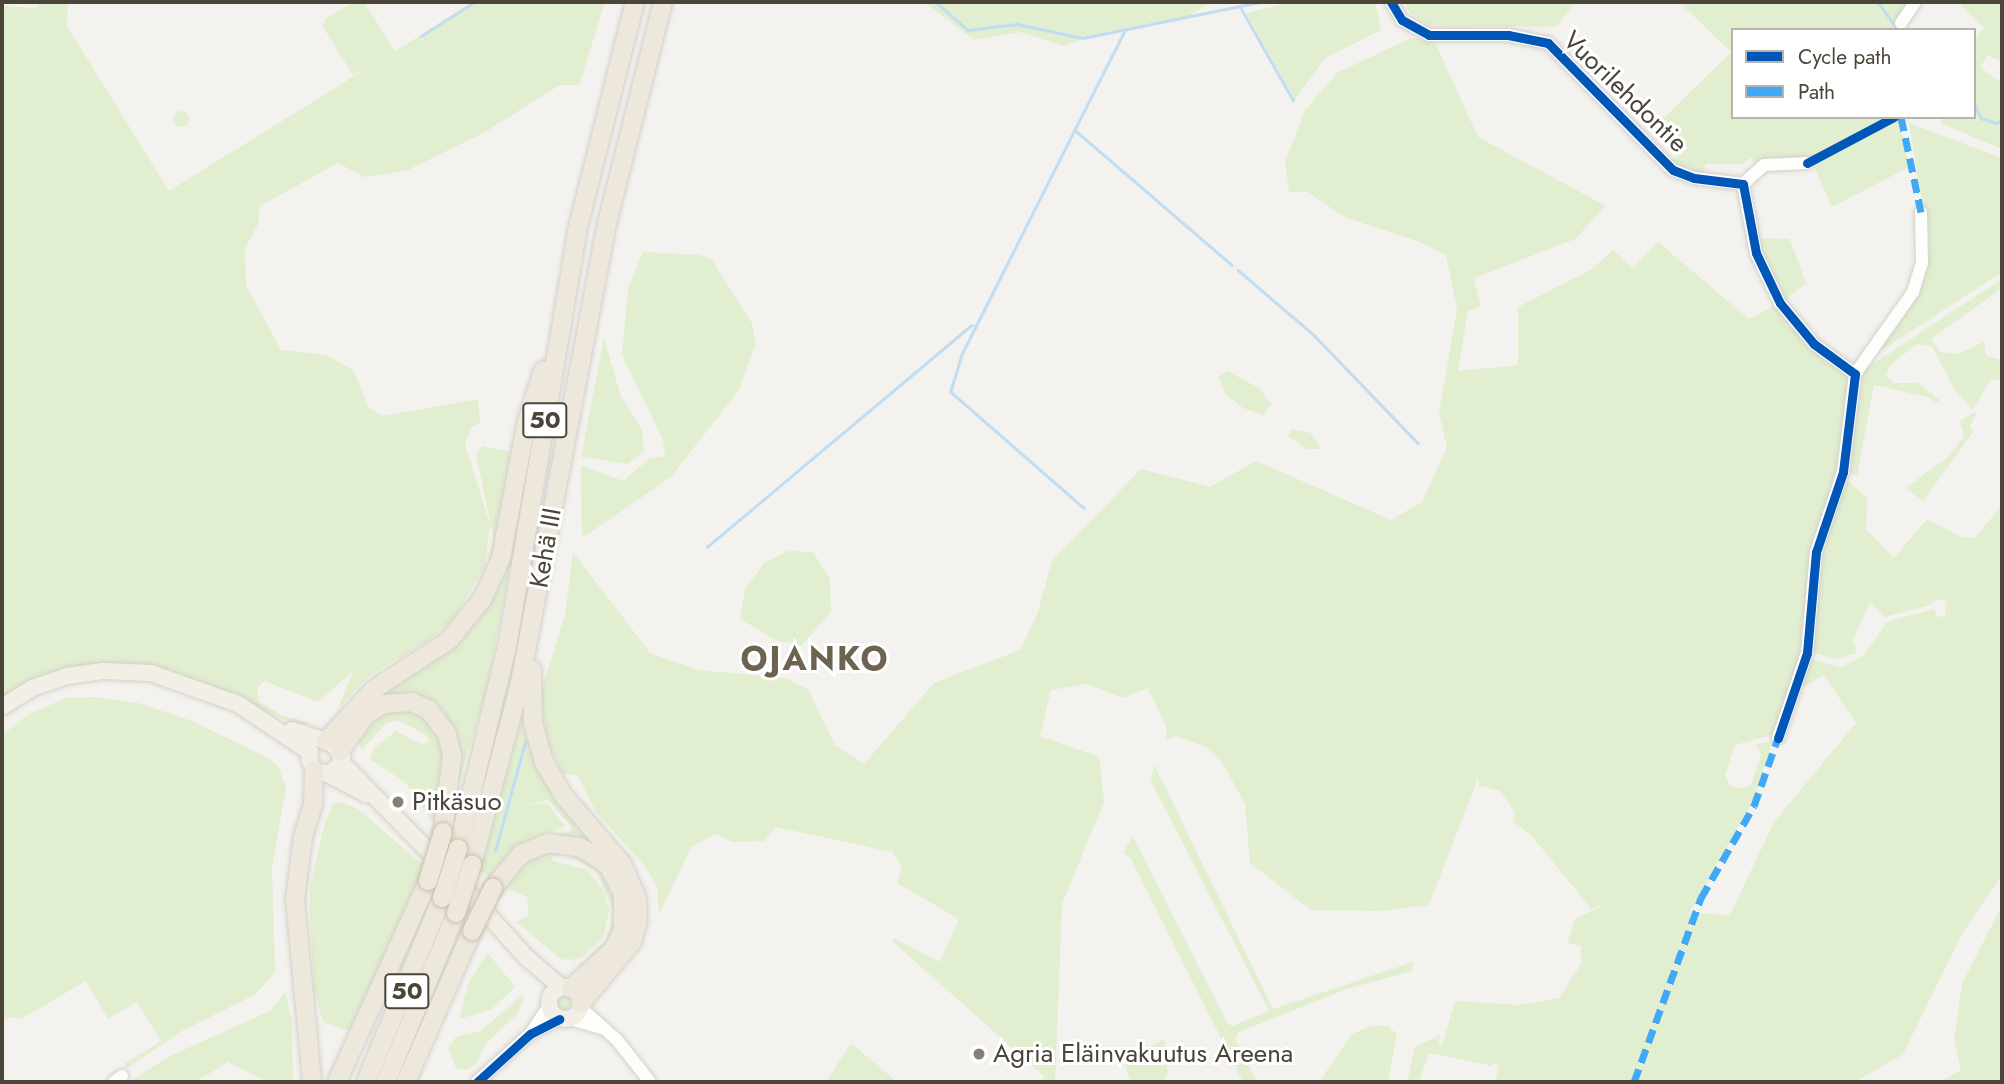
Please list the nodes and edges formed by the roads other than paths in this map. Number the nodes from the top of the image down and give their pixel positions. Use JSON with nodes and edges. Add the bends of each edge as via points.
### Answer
{"nodes":[{"id":1,"x":635,"y":2,"type":"edge"},
{"id":2,"x":663,"y":2,"type":"edge"},
{"id":3,"x":1391,"y":2,"type":"edge"},
{"id":4,"x":1915,"y":2,"type":"edge"},
{"id":5,"x":1901,"y":23,"type":"dead end"},
{"id":6,"x":1807,"y":163,"type":"dead end"},
{"id":7,"x":1743,"y":184,"type":"junction"},
{"id":8,"x":1921,"y":212,"type":"dead end"},
{"id":9,"x":577,"y":232,"type":"junction"},
{"id":10,"x":1855,"y":374,"type":"junction"},
{"id":11,"x":513,"y":609,"type":"junction"},
{"id":12,"x":533,"y":617,"type":"junction"},
{"id":13,"x":2,"y":707,"type":"edge"},
{"id":14,"x":1777,"y":738,"type":"dead end"},
{"id":15,"x":326,"y":756,"type":"junction"},
{"id":16,"x":443,"y":832,"type":"junction"},
{"id":17,"x":565,"y":1004,"type":"junction"},
{"id":18,"x":313,"y":1082,"type":"edge"},
{"id":19,"x":337,"y":1082,"type":"edge"},
{"id":20,"x":366,"y":1082,"type":"edge"},
{"id":21,"x":386,"y":1082,"type":"edge"},
{"id":22,"x":406,"y":1082,"type":"edge"},
{"id":23,"x":477,"y":1082,"type":"edge"},
{"id":24,"x":650,"y":1082,"type":"edge"}],
"edges":[{"from":1,"to":9,"type":"highway","name":"Kehä III","number":"50"},
{"from":2,"to":12,"type":"highway","name":"Kehä III","number":"50","via":[[607,223]]},
{"from":3,"to":7,"type":"street","name":"Vuorilehdontie","via":[[1402,20],[1429,35],[1508,35],[1548,43],[1673,170],[1693,178]]},
{"from":4,"to":5,"type":"street"},
{"from":6,"to":7,"type":"street","via":[[1764,165]]},
{"from":7,"to":10,"type":"street","via":[[1756,253],[1780,303],[1814,344]]},
{"from":8,"to":10,"type":"street","via":[[1924,239],[1916,285]]},
{"from":9,"to":11,"type":"highway","name":"Kehä III","number":"50"},
{"from":9,"to":15,"type":"highway","via":[[526,424],[491,584],[449,640],[373,690]]},
{"from":10,"to":14,"type":"street","via":[[1843,472],[1816,552],[1807,653]]},
{"from":11,"to":16,"type":"highway","via":[[478,737]]},
{"from":11,"to":20,"type":"highway","name":"Kehä III","number":"50","bridge":true,"via":[[458,849]]},
{"from":12,"to":17,"type":"highway","via":[[531,704],[544,762],[568,802],[622,864],[637,898],[638,921],[632,942]]},
{"from":12,"to":21,"type":"highway","name":"Kehä III","number":"50","bridge":true,"via":[[507,742],[472,865]]},
{"from":13,"to":15,"type":"main road","via":[[32,688],[67,676],[120,670],[151,673],[194,686]]},
{"from":15,"to":16,"type":"highway","via":[[374,708],[402,701],[429,710],[447,734],[452,756]]},
{"from":15,"to":17,"type":"main road","via":[[391,812]]},
{"from":15,"to":18,"type":"highway","via":[[303,837],[295,900]]},
{"from":16,"to":19,"type":"highway","bridge":true,"via":[[428,881]]},
{"from":17,"to":22,"type":"highway","bridge":true,"via":[[613,950],[623,930],[623,895],[608,865],[582,848],[548,844],[521,854],[492,888]]},
{"from":17,"to":23,"type":"street"},
{"from":17,"to":24,"type":"street","via":[[606,1029]]}]}
